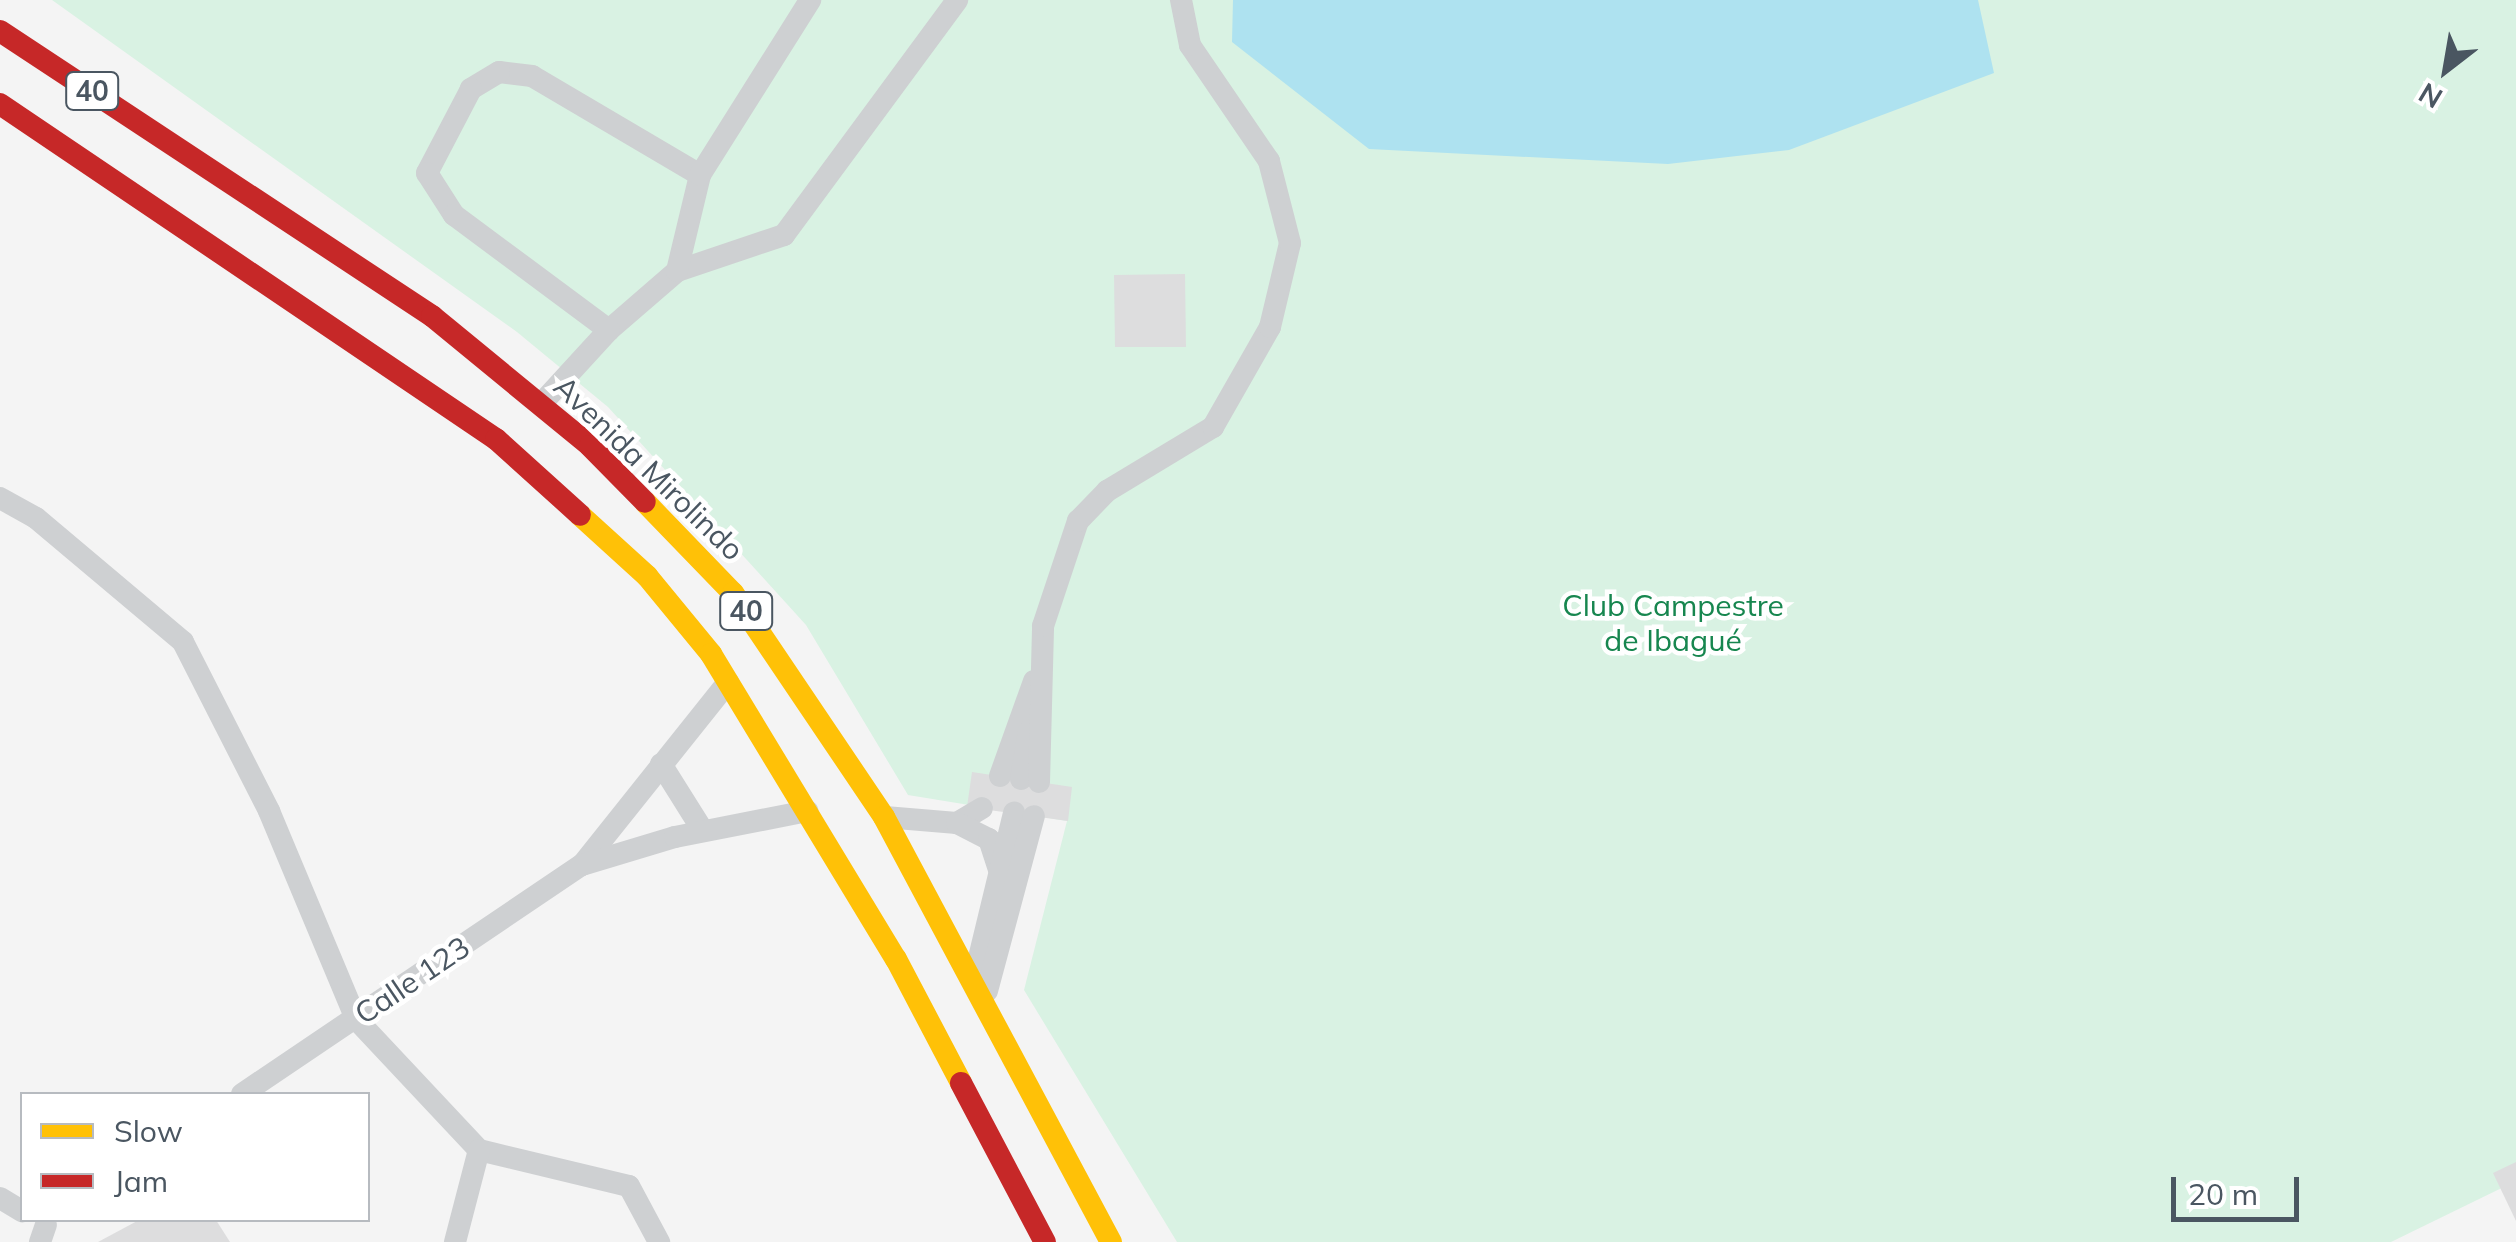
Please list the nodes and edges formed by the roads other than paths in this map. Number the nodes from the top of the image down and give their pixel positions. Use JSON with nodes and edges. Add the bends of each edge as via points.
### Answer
{"nodes":[{"id":1,"x":810,"y":0,"type":"edge"},
{"id":2,"x":958,"y":0,"type":"edge"},
{"id":3,"x":1180,"y":0,"type":"edge"},
{"id":4,"x":0,"y":30,"type":"edge"},
{"id":5,"x":150,"y":98,"type":"dead end"},
{"id":6,"x":0,"y":104,"type":"edge"},
{"id":7,"x":184,"y":150,"type":"junction"},
{"id":8,"x":700,"y":175,"type":"junction"},
{"id":9,"x":677,"y":271,"type":"junction"},
{"id":10,"x":609,"y":330,"type":"junction"},
{"id":11,"x":542,"y":404,"type":"junction"},
{"id":12,"x":0,"y":498,"type":"edge"},
{"id":13,"x":1040,"y":663,"type":"junction"},
{"id":14,"x":728,"y":682,"type":"junction"},
{"id":15,"x":661,"y":764,"type":"junction"},
{"id":16,"x":982,"y":808,"type":"dead end"},
{"id":17,"x":808,"y":811,"type":"junction"},
{"id":18,"x":884,"y":817,"type":"junction"},
{"id":19,"x":956,"y":823,"type":"junction"},
{"id":20,"x":703,"y":831,"type":"junction"},
{"id":21,"x":582,"y":865,"type":"junction"},
{"id":22,"x":1000,"y":874,"type":"junction"},
{"id":23,"x":979,"y":989,"type":"junction"},
{"id":24,"x":356,"y":1019,"type":"junction"},
{"id":25,"x":245,"y":1092,"type":"edge"},
{"id":26,"x":479,"y":1150,"type":"junction"},
{"id":27,"x":455,"y":1242,"type":"edge"},
{"id":28,"x":658,"y":1242,"type":"edge"},
{"id":29,"x":1045,"y":1242,"type":"edge"},
{"id":30,"x":1110,"y":1242,"type":"edge"}],
"edges":[{"from":1,"to":8,"type":"lane"},
{"from":2,"to":9,"type":"lane","via":[[784,235]]},
{"from":3,"to":13,"type":"lane","via":[[1190,45],[1268,161],[1290,243],[1270,327],[1214,427],[1107,492],[1078,522],[1058,570]]},
{"from":4,"to":7,"type":"main road","name":"Avenida Mirolindo","number":"40"},
{"from":5,"to":7,"type":"main road"},
{"from":6,"to":14,"type":"main road","number":"40","via":[[496,439],[646,576]]},
{"from":7,"to":11,"type":"main road","name":"Avenida Mirolindo","number":"40","via":[[432,316]]},
{"from":8,"to":9,"type":"lane"},
{"from":8,"to":10,"type":"lane","via":[[532,76],[499,72],[471,89],[427,172],[431,190]]},
{"from":9,"to":10,"type":"lane"},
{"from":10,"to":11,"type":"lane"},
{"from":11,"to":18,"type":"main road","name":"Avenida Mirolindo","number":"40","via":[[733,592]]},
{"from":12,"to":24,"type":"lane","via":[[36,518],[183,642],[269,811]]},
{"from":13,"to":13,"type":"lane","via":[[1020,779]]},
{"from":14,"to":15,"type":"lane","name":"Calle 123"},
{"from":14,"to":17,"type":"main road","number":"40"},
{"from":15,"to":20,"type":"lane"},
{"from":15,"to":21,"type":"lane","name":"Calle 123"},
{"from":16,"to":19,"type":"lane"},
{"from":17,"to":20,"type":"lane","name":"Calle 123"},
{"from":17,"to":29,"type":"main road","number":"40","via":[[896,959]]},
{"from":18,"to":19,"type":"lane"},
{"from":18,"to":23,"type":"main road","name":"Avenida Mirolindo","number":"40"},
{"from":19,"to":22,"type":"lane","via":[[989,839]]},
{"from":20,"to":21,"type":"lane","name":"Calle 123"},
{"from":21,"to":24,"type":"lane","name":"Calle 123"},
{"from":22,"to":23,"type":"lane"},
{"from":22,"to":23,"type":"lane","via":[[1024,814]]},
{"from":23,"to":30,"type":"main road","name":"Avenida Mirolindo","number":"40"},
{"from":24,"to":25,"type":"lane","name":"Calle 123"},
{"from":24,"to":26,"type":"lane"},
{"from":26,"to":27,"type":"lane"},
{"from":26,"to":28,"type":"lane","via":[[629,1186]]}]}
